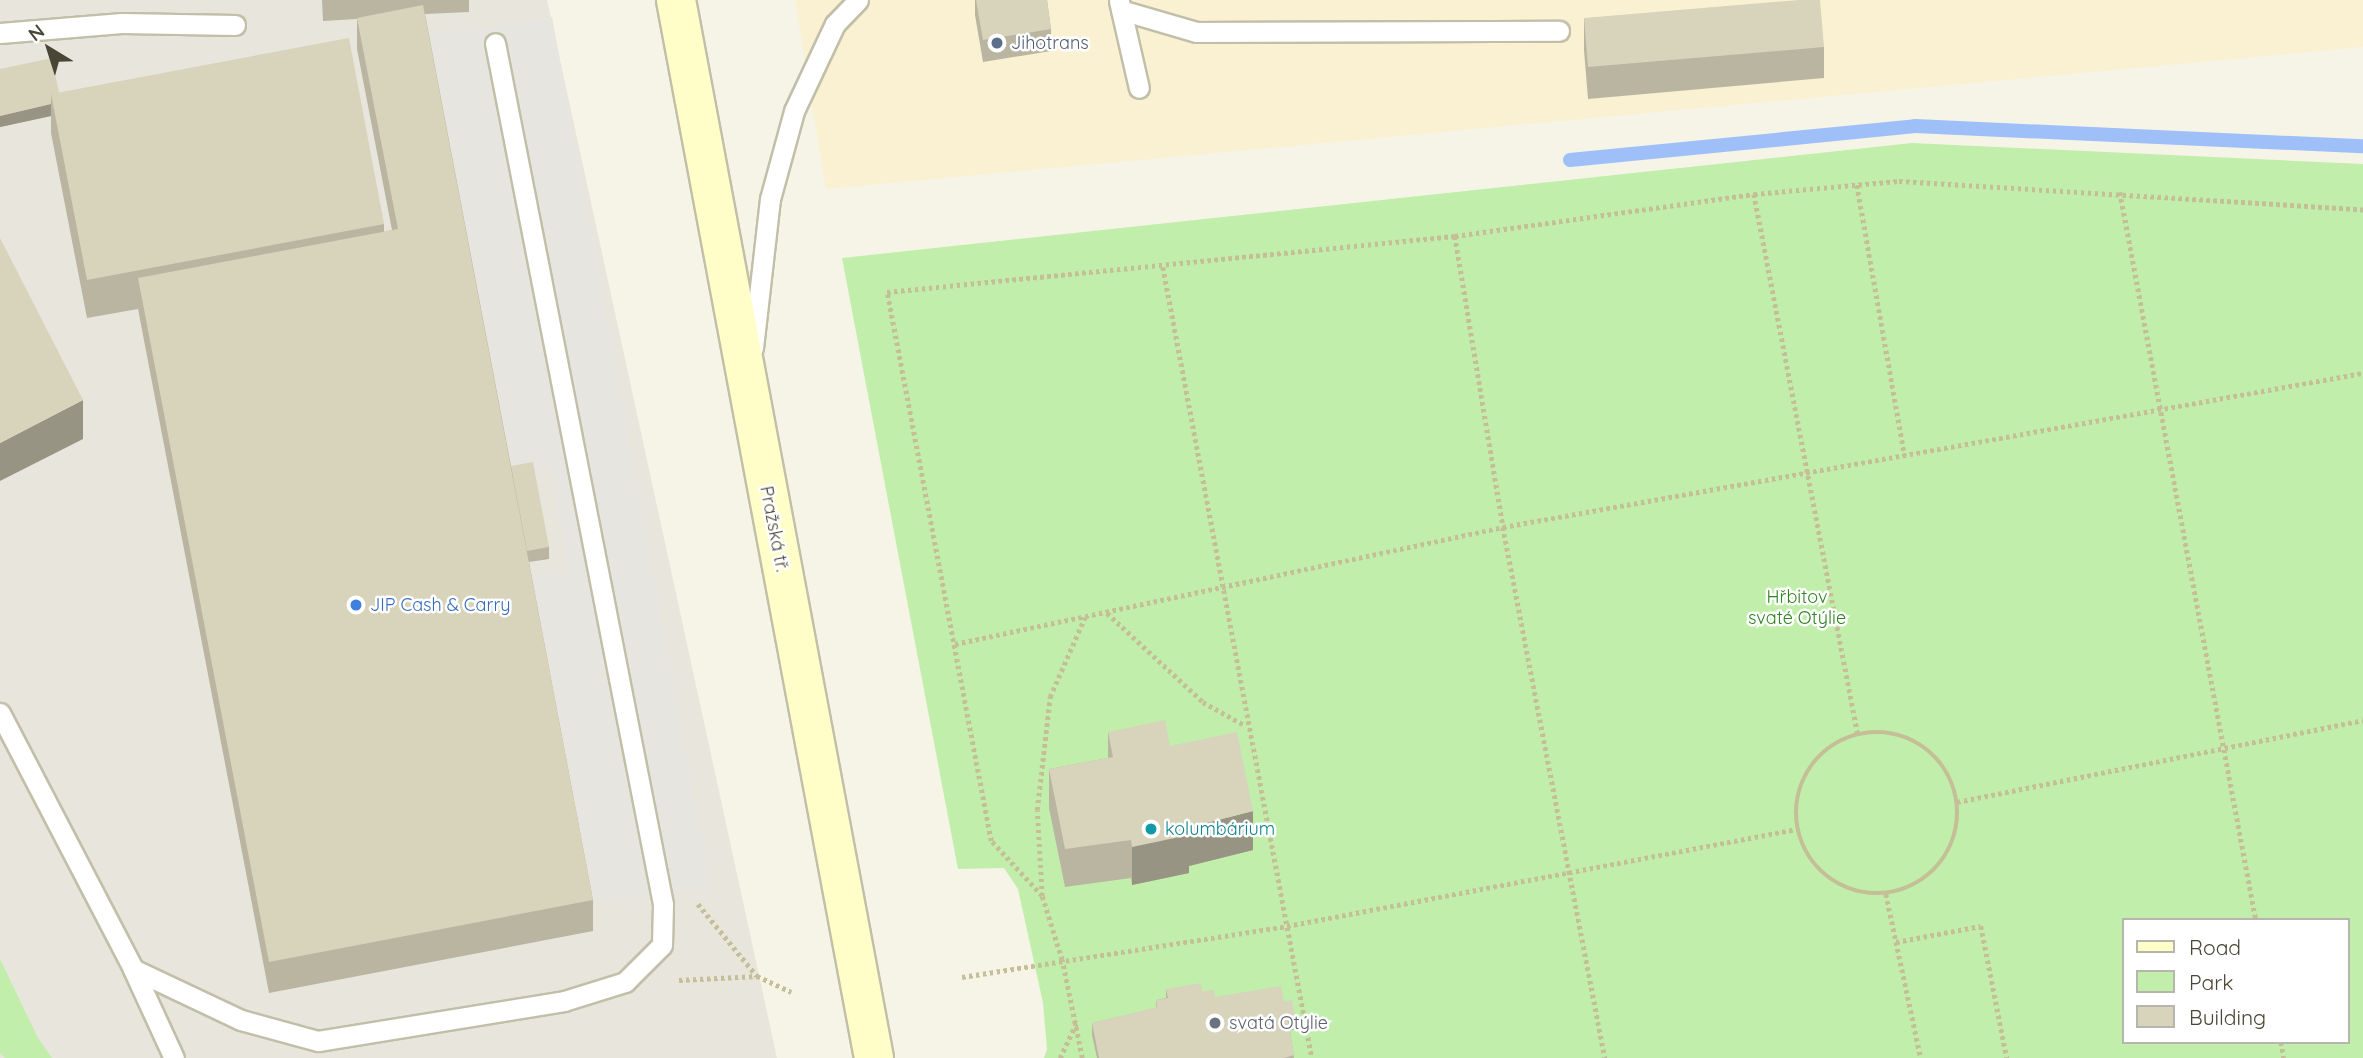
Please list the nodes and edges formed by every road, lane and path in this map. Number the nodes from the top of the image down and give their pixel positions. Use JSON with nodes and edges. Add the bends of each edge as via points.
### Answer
{"nodes":[{"id":1,"x":676,"y":0,"type":"edge"},
{"id":2,"x":858,"y":0,"type":"edge"},
{"id":3,"x":1120,"y":5,"type":"edge"},
{"id":4,"x":234,"y":25,"type":"dead end"},
{"id":5,"x":1559,"y":32,"type":"dead end"},
{"id":6,"x":0,"y":33,"type":"edge"},
{"id":7,"x":495,"y":43,"type":"dead end"},
{"id":8,"x":1139,"y":89,"type":"dead end"},
{"id":9,"x":1857,"y":185,"type":"junction"},
{"id":10,"x":2120,"y":192,"type":"junction"},
{"id":11,"x":1754,"y":194,"type":"junction"},
{"id":12,"x":2363,"y":209,"type":"edge"},
{"id":13,"x":1455,"y":236,"type":"junction"},
{"id":14,"x":1163,"y":267,"type":"junction"},
{"id":15,"x":2363,"y":373,"type":"edge"},
{"id":16,"x":748,"y":388,"type":"junction"},
{"id":17,"x":2161,"y":409,"type":"junction"},
{"id":18,"x":1905,"y":456,"type":"junction"},
{"id":19,"x":1810,"y":472,"type":"junction"},
{"id":20,"x":1503,"y":527,"type":"junction"},
{"id":21,"x":1220,"y":589,"type":"junction"},
{"id":22,"x":1106,"y":612,"type":"junction"},
{"id":23,"x":1085,"y":617,"type":"junction"},
{"id":24,"x":955,"y":644,"type":"junction"},
{"id":25,"x":0,"y":713,"type":"edge"},
{"id":26,"x":2363,"y":720,"type":"edge"},
{"id":27,"x":1247,"y":726,"type":"junction"},
{"id":28,"x":1858,"y":735,"type":"junction"},
{"id":29,"x":2222,"y":750,"type":"junction"},
{"id":30,"x":1957,"y":802,"type":"junction"},
{"id":31,"x":1797,"y":829,"type":"junction"},
{"id":32,"x":656,"y":869,"type":"junction"},
{"id":33,"x":1569,"y":871,"type":"junction"},
{"id":34,"x":1886,"y":894,"type":"junction"},
{"id":35,"x":1042,"y":896,"type":"junction"},
{"id":36,"x":2256,"y":918,"type":"edge"},
{"id":37,"x":1286,"y":926,"type":"junction"},
{"id":38,"x":1896,"y":942,"type":"junction"},
{"id":39,"x":1062,"y":960,"type":"junction"},
{"id":40,"x":133,"y":969,"type":"junction"},
{"id":41,"x":757,"y":976,"type":"junction"},
{"id":42,"x":962,"y":977,"type":"dead end"},
{"id":43,"x":625,"y":982,"type":"junction"},
{"id":44,"x":792,"y":992,"type":"dead end"},
{"id":45,"x":1076,"y":1024,"type":"junction"},
{"id":46,"x":320,"y":1050,"type":"edge"},
{"id":47,"x":174,"y":1058,"type":"edge"},
{"id":48,"x":874,"y":1058,"type":"edge"},
{"id":49,"x":1060,"y":1058,"type":"edge"},
{"id":50,"x":1082,"y":1058,"type":"edge"},
{"id":51,"x":1312,"y":1058,"type":"edge"},
{"id":52,"x":1605,"y":1058,"type":"edge"},
{"id":53,"x":1920,"y":1058,"type":"edge"},
{"id":54,"x":2007,"y":1058,"type":"edge"}],
"edges":[{"from":1,"to":16,"type":"main road","name":"Pražská tř."},
{"from":2,"to":16,"type":"lane","via":[[835,24],[794,111],[770,199]]},
{"from":3,"to":5,"type":"lane","via":[[1196,32]]},
{"from":3,"to":8,"type":"lane"},
{"from":4,"to":6,"type":"lane","via":[[122,23]]},
{"from":7,"to":32,"type":"lane"},
{"from":9,"to":10,"type":"path","via":[[1899,181]]},
{"from":9,"to":11,"type":"path"},
{"from":9,"to":18,"type":"path"},
{"from":10,"to":12,"type":"path"},
{"from":10,"to":17,"type":"path"},
{"from":11,"to":13,"type":"path"},
{"from":11,"to":19,"type":"path"},
{"from":13,"to":14,"type":"path"},
{"from":13,"to":20,"type":"path"},
{"from":14,"to":21,"type":"path"},
{"from":14,"to":24,"type":"path","via":[[887,292]]},
{"from":15,"to":17,"type":"path"},
{"from":16,"to":48,"type":"main road","name":"Pražská tř."},
{"from":17,"to":18,"type":"path"},
{"from":17,"to":29,"type":"path"},
{"from":18,"to":19,"type":"path"},
{"from":19,"to":20,"type":"path"},
{"from":19,"to":28,"type":"path"},
{"from":20,"to":21,"type":"path"},
{"from":20,"to":33,"type":"path"},
{"from":21,"to":22,"type":"path"},
{"from":21,"to":27,"type":"path"},
{"from":22,"to":23,"type":"path"},
{"from":22,"to":27,"type":"path","via":[[1203,702]]},
{"from":23,"to":24,"type":"path"},
{"from":23,"to":35,"type":"path","via":[[1050,696],[1037,810]]},
{"from":24,"to":35,"type":"path","via":[[990,841]]},
{"from":25,"to":40,"type":"lane"},
{"from":26,"to":29,"type":"path"},
{"from":27,"to":37,"type":"path"},
{"from":28,"to":30,"type":"path","via":[[1900,736],[1926,749],[1946,770]]},
{"from":28,"to":31,"type":"path","via":[[1831,747],[1811,768],[1798,793]]},
{"from":29,"to":30,"type":"path"},
{"from":29,"to":36,"type":"path"},
{"from":30,"to":34,"type":"path","via":[[1957,826],[1945,858],[1917,884]]},
{"from":31,"to":33,"type":"path"},
{"from":31,"to":34,"type":"path","via":[[1812,862],[1834,882],[1855,891]]},
{"from":32,"to":41,"type":"path","via":[[680,879],[714,929]]},
{"from":32,"to":43,"type":"lane","via":[[663,904],[662,945]]},
{"from":33,"to":37,"type":"path"},
{"from":33,"to":52,"type":"path"},
{"from":34,"to":38,"type":"path"},
{"from":35,"to":39,"type":"path"},
{"from":37,"to":39,"type":"path"},
{"from":37,"to":51,"type":"path"},
{"from":38,"to":53,"type":"path"},
{"from":38,"to":54,"type":"path","via":[[1981,926]]},
{"from":39,"to":42,"type":"path"},
{"from":39,"to":45,"type":"path"},
{"from":40,"to":46,"type":"lane"},
{"from":40,"to":47,"type":"lane"},
{"from":41,"to":43,"type":"path"},
{"from":41,"to":44,"type":"path"},
{"from":43,"to":46,"type":"lane","via":[[564,1001]]},
{"from":45,"to":49,"type":"path"},
{"from":45,"to":50,"type":"path"}]}
